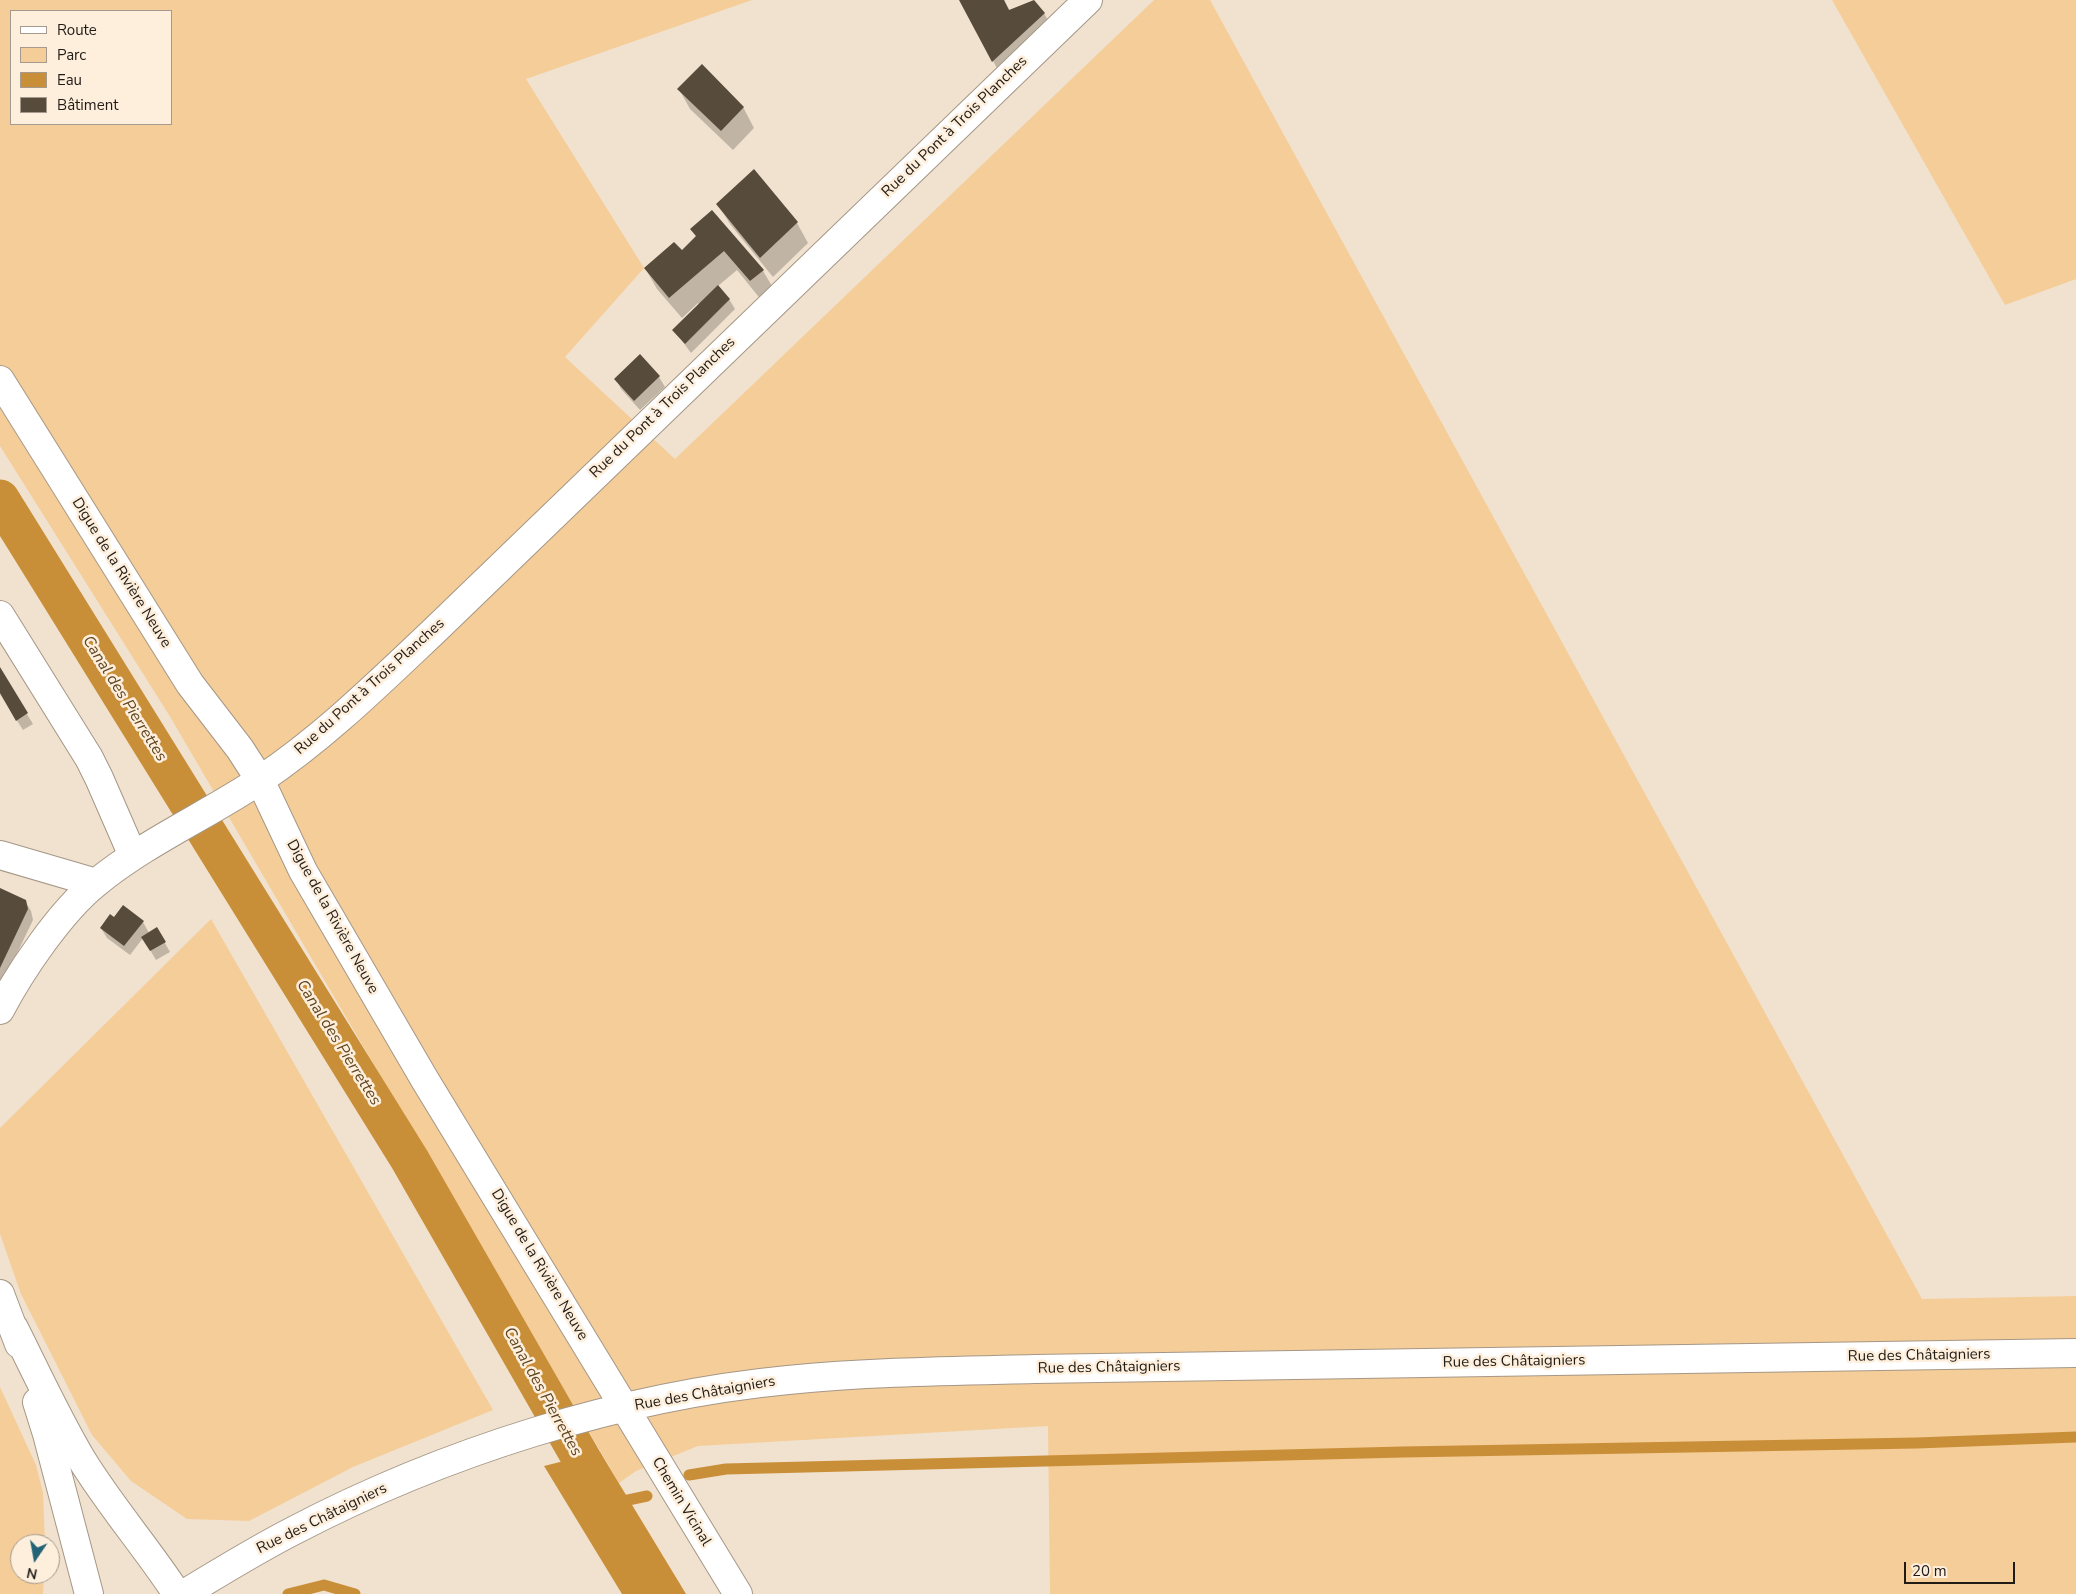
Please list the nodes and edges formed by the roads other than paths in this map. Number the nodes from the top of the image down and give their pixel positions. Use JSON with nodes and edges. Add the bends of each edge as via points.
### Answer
{"nodes":[{"id":1,"x":1088,"y":0,"type":"edge"},
{"id":2,"x":0,"y":380,"type":"edge"},
{"id":3,"x":0,"y":615,"type":"edge"},
{"id":4,"x":260,"y":780,"type":"junction"},
{"id":5,"x":0,"y":855,"type":"edge"},
{"id":6,"x":133,"y":856,"type":"junction"},
{"id":7,"x":96,"y":883,"type":"junction"},
{"id":8,"x":0,"y":1010,"type":"edge"},
{"id":9,"x":0,"y":1294,"type":"edge"},
{"id":10,"x":14,"y":1328,"type":"junction"},
{"id":11,"x":2076,"y":1353,"type":"edge"},
{"id":12,"x":626,"y":1408,"type":"junction"},
{"id":13,"x":89,"y":1594,"type":"edge"},
{"id":14,"x":177,"y":1594,"type":"edge"},
{"id":15,"x":184,"y":1594,"type":"edge"},
{"id":16,"x":738,"y":1594,"type":"edge"}],
"edges":[{"from":1,"to":4,"type":"street","name":"Rue du Pont à Trois Planches","via":[[412,652],[333,724]]},
{"from":2,"to":4,"type":"street","name":"Digue de la Rivière Neuve","via":[[190,684]]},
{"from":3,"to":6,"type":"street","via":[[89,758]]},
{"from":4,"to":6,"type":"street","name":"Rue du Pont à Trois Planches"},
{"from":4,"to":12,"type":"street","name":"Digue de la Rivière Neuve","via":[[303,872],[425,1080]]},
{"from":5,"to":7,"type":"street"},
{"from":6,"to":7,"type":"street","name":"Rue du Pont à Trois Planches"},
{"from":7,"to":8,"type":"street","name":"Rue du Pont à Trois Planches","via":[[58,922],[31,958]]},
{"from":9,"to":10,"type":"street"},
{"from":10,"to":13,"type":"street","via":[[47,1434]]},
{"from":10,"to":14,"type":"street","via":[[82,1460]]},
{"from":11,"to":12,"type":"street","name":"Rue des Châtaigniers","via":[[899,1373],[786,1380],[689,1394]]},
{"from":12,"to":15,"type":"street","name":"Rue des Châtaigniers","via":[[447,1461],[323,1515]]},
{"from":12,"to":16,"type":"street","name":"Chemin Vicinal"}]}
